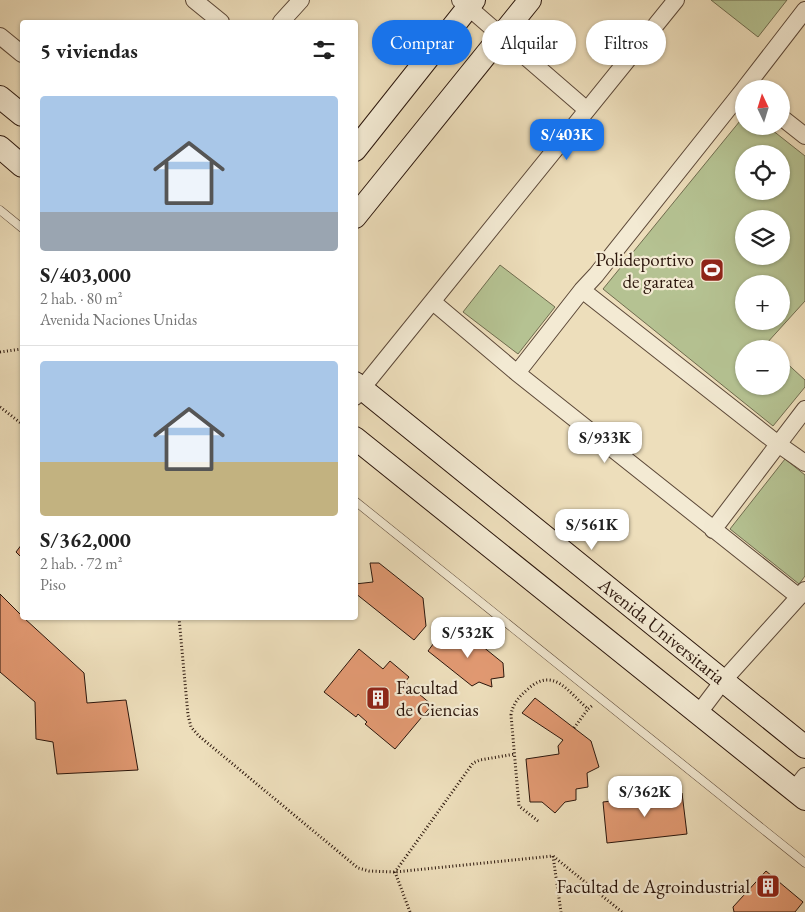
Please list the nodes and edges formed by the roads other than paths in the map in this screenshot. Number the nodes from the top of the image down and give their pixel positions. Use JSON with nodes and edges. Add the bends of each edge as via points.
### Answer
{"nodes":[{"id":1,"x":194,"y":0,"type":"edge"},
{"id":2,"x":300,"y":0,"type":"edge"},
{"id":3,"x":530,"y":0,"type":"edge"},
{"id":4,"x":676,"y":0,"type":"edge"},
{"id":5,"x":467,"y":2,"type":"edge"},
{"id":6,"x":805,"y":10,"type":"edge"},
{"id":7,"x":219,"y":20,"type":"edge"},
{"id":8,"x":283,"y":20,"type":"edge"},
{"id":9,"x":484,"y":20,"type":"edge"},
{"id":10,"x":514,"y":20,"type":"edge"},
{"id":11,"x":0,"y":36,"type":"edge"},
{"id":12,"x":20,"y":52,"type":"edge"},
{"id":13,"x":482,"y":60,"type":"edge"},
{"id":14,"x":534,"y":65,"type":"edge"},
{"id":15,"x":752,"y":80,"type":"edge"},
{"id":16,"x":0,"y":97,"type":"edge"},
{"id":17,"x":735,"y":101,"type":"edge"},
{"id":18,"x":587,"y":110,"type":"junction"},
{"id":19,"x":20,"y":113,"type":"edge"},
{"id":20,"x":790,"y":124,"type":"edge"},
{"id":21,"x":805,"y":136,"type":"edge"},
{"id":22,"x":358,"y":146,"type":"edge"},
{"id":23,"x":0,"y":147,"type":"edge"},
{"id":24,"x":20,"y":164,"type":"edge"},
{"id":25,"x":0,"y":210,"type":"edge"},
{"id":26,"x":358,"y":213,"type":"edge"},
{"id":27,"x":20,"y":226,"type":"edge"},
{"id":28,"x":582,"y":290,"type":"junction"},
{"id":29,"x":433,"y":302,"type":"junction"},
{"id":30,"x":517,"y":373,"type":"junction"},
{"id":31,"x":358,"y":389,"type":"edge"},
{"id":32,"x":358,"y":391,"type":"edge"},
{"id":33,"x":805,"y":409,"type":"edge"},
{"id":34,"x":358,"y":440,"type":"edge"},
{"id":35,"x":778,"y":444,"type":"junction"},
{"id":36,"x":805,"y":463,"type":"edge"},
{"id":37,"x":358,"y":503,"type":"edge"},
{"id":38,"x":713,"y":530,"type":"junction"},
{"id":39,"x":802,"y":594,"type":"edge"},
{"id":40,"x":723,"y":681,"type":"junction"},
{"id":41,"x":698,"y":714,"type":"junction"},
{"id":42,"x":805,"y":748,"type":"edge"},
{"id":43,"x":801,"y":788,"type":"edge"},
{"id":44,"x":805,"y":863,"type":"edge"}],
"edges":[{"from":1,"to":7,"type":"street"},
{"from":2,"to":8,"type":"street"},
{"from":3,"to":10,"type":"main road"},
{"from":4,"to":18,"type":"street"},
{"from":5,"to":9,"type":"street"},
{"from":5,"to":22,"type":"main road"},
{"from":6,"to":15,"type":"street"},
{"from":11,"to":12,"type":"street"},
{"from":13,"to":26,"type":"main road"},
{"from":14,"to":18,"type":"street"},
{"from":16,"to":19,"type":"main road"},
{"from":17,"to":28,"type":"street"},
{"from":18,"to":29,"type":"street"},
{"from":20,"to":21,"type":"street"},
{"from":23,"to":24,"type":"main road"},
{"from":25,"to":27,"type":"lane"},
{"from":28,"to":30,"type":"street"},
{"from":28,"to":35,"type":"street"},
{"from":29,"to":30,"type":"street"},
{"from":29,"to":31,"type":"street"},
{"from":30,"to":38,"type":"street"},
{"from":32,"to":40,"type":"main road","name":"Avenida Universitaria"},
{"from":33,"to":35,"type":"street"},
{"from":34,"to":41,"type":"main road"},
{"from":35,"to":36,"type":"street"},
{"from":35,"to":38,"type":"street"},
{"from":37,"to":44,"type":"lane"},
{"from":38,"to":39,"type":"street"},
{"from":39,"to":40,"type":"street"},
{"from":40,"to":41,"type":"street"},
{"from":40,"to":42,"type":"main road","name":"Avenida Universitaria"},
{"from":41,"to":43,"type":"main road"}]}
